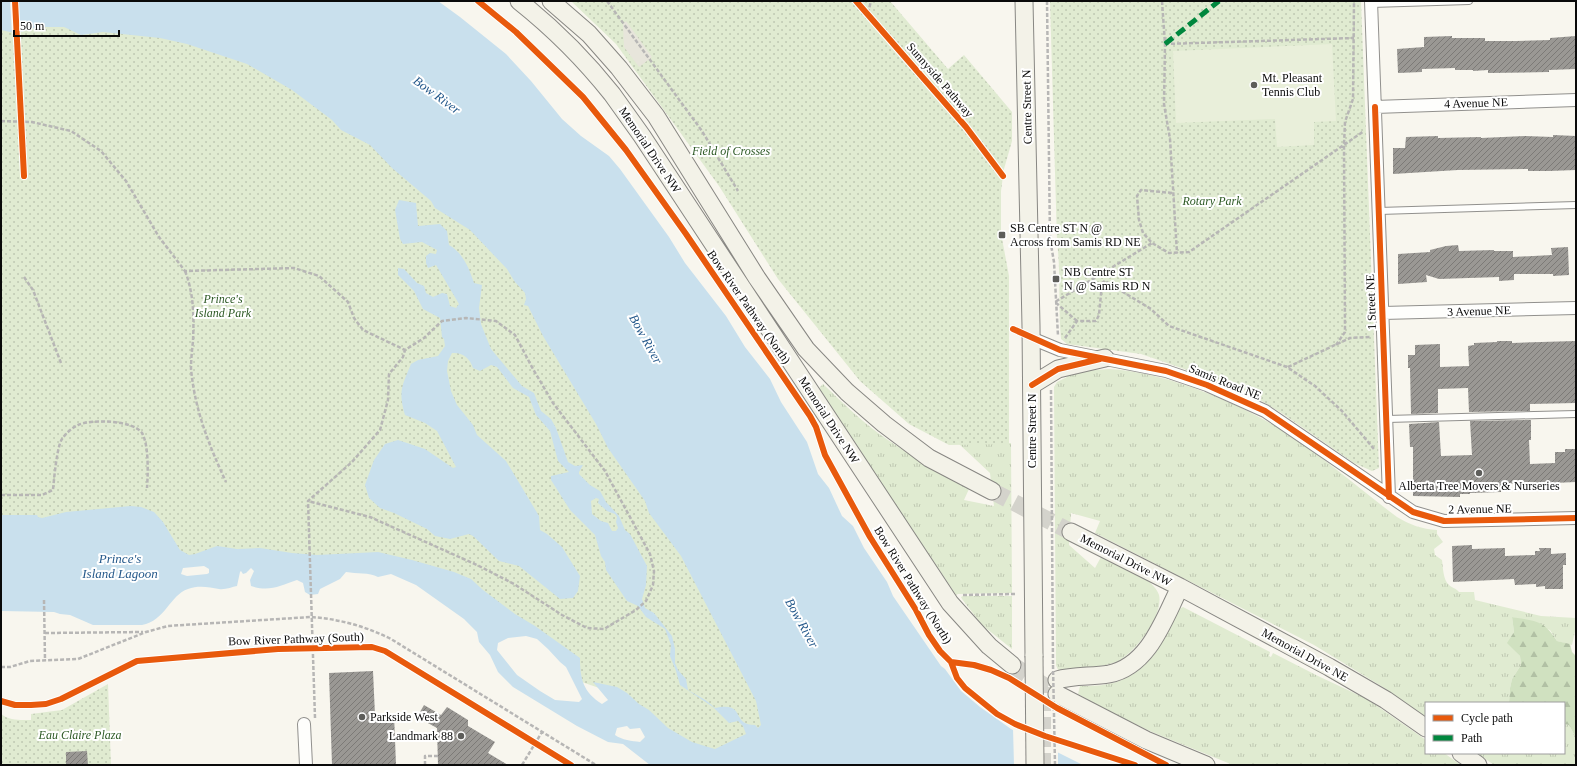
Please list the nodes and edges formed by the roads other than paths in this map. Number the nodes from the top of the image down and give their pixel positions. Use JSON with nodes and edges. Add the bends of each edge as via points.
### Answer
{"nodes":[{"id":1,"x":519,"y":1,"type":"edge"},
{"id":2,"x":551,"y":1,"type":"edge"},
{"id":3,"x":1024,"y":1,"type":"edge"},
{"id":4,"x":1469,"y":1,"type":"edge"},
{"id":5,"x":1371,"y":3,"type":"edge"},
{"id":6,"x":1576,"y":100,"type":"edge"},
{"id":7,"x":1375,"y":107,"type":"junction"},
{"id":8,"x":1576,"y":206,"type":"edge"},
{"id":9,"x":1379,"y":211,"type":"junction"},
{"id":10,"x":1576,"y":308,"type":"edge"},
{"id":11,"x":1383,"y":313,"type":"junction"},
{"id":12,"x":1031,"y":338,"type":"junction"},
{"id":13,"x":1105,"y":358,"type":"junction"},
{"id":14,"x":1032,"y":385,"type":"junction"},
{"id":15,"x":1576,"y":414,"type":"edge"},
{"id":16,"x":1387,"y":418,"type":"junction"},
{"id":17,"x":992,"y":491,"type":"tunnel mouth"},
{"id":18,"x":1390,"y":497,"type":"junction"},
{"id":19,"x":1576,"y":518,"type":"edge"},
{"id":20,"x":1071,"y":532,"type":"tunnel mouth"},
{"id":21,"x":1180,"y":587,"type":"junction"},
{"id":22,"x":1012,"y":665,"type":"tunnel mouth"},
{"id":23,"x":304,"y":724,"type":"dead end"},
{"id":24,"x":1425,"y":727,"type":"edge"},
{"id":25,"x":1462,"y":754,"type":"edge"},
{"id":26,"x":306,"y":765,"type":"edge"},
{"id":27,"x":1035,"y":765,"type":"edge"},
{"id":28,"x":1206,"y":765,"type":"edge"},
{"id":29,"x":1478,"y":765,"type":"edge"}],
"edges":[{"from":1,"to":22,"type":"main road","name":"Memorial Drive NW","via":[[541,19],[611,93],[651,149],[950,604],[989,646]]},
{"from":2,"to":17,"type":"main road","name":"Memorial Drive NW","via":[[589,34],[656,116],[757,278],[806,349],[847,392],[884,424],[929,458]]},
{"from":3,"to":12,"type":"main road","name":"Centre Street N"},
{"from":4,"to":5,"type":"lane"},
{"from":5,"to":7,"type":"street","name":"1 Street NE"},
{"from":6,"to":7,"type":"street","name":"4 Avenue NE"},
{"from":7,"to":9,"type":"street","name":"1 Street NE"},
{"from":8,"to":9,"type":"lane"},
{"from":9,"to":11,"type":"street","name":"1 Street NE"},
{"from":10,"to":11,"type":"street","name":"3 Avenue NE"},
{"from":11,"to":16,"type":"street","name":"1 Street NE"},
{"from":12,"to":13,"type":"street","name":"Samis Road NE","via":[[1060,350]]},
{"from":12,"to":14,"type":"main road","name":"Centre Street N"},
{"from":13,"to":14,"type":"main road","via":[[1058,369]]},
{"from":13,"to":18,"type":"street","name":"Samis Road NE","via":[[1166,371],[1208,385],[1265,411]]},
{"from":14,"to":27,"type":"main road","name":"Centre Street N","bridge":true},
{"from":15,"to":16,"type":"lane"},
{"from":16,"to":18,"type":"street","name":"1 Street NE"},
{"from":18,"to":19,"type":"street","name":"2 Avenue NE","via":[[1413,512],[1444,521]]},
{"from":20,"to":21,"type":"main road","name":"Memorial Drive NW"},
{"from":21,"to":24,"type":"main road","name":"Memorial Drive NE","via":[[1386,700]]},
{"from":21,"to":28,"type":"main road","via":[[1153,640],[1130,665],[1111,674],[1053,685],[1146,740]]},
{"from":23,"to":26,"type":"street"},
{"from":25,"to":29,"type":"main road"}]}
